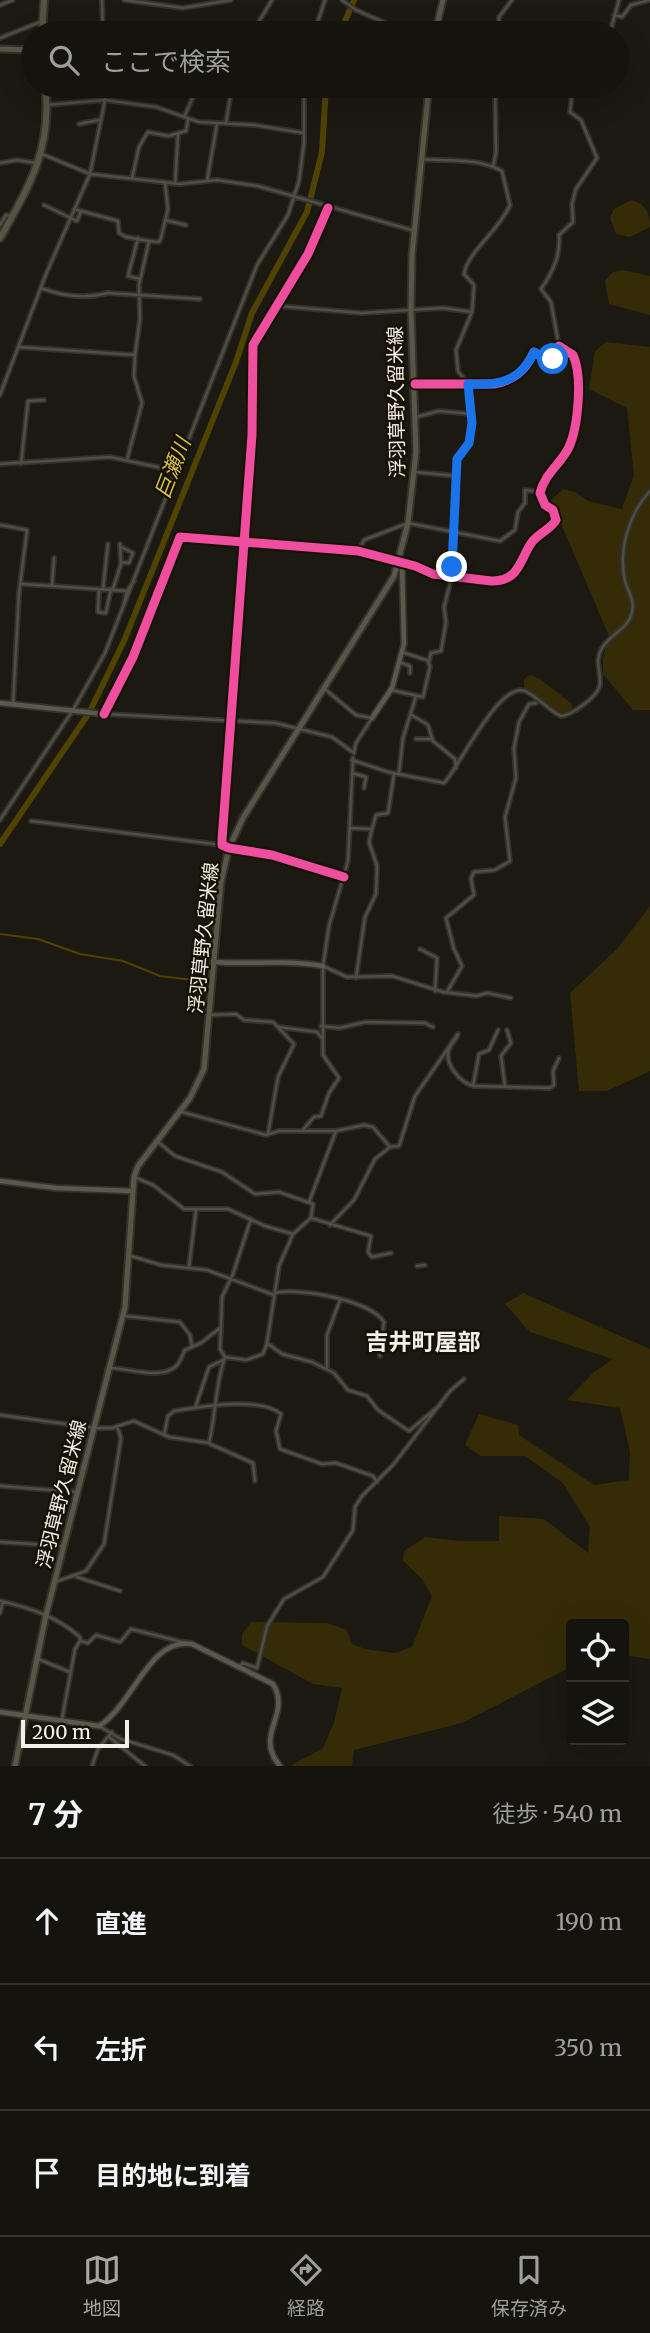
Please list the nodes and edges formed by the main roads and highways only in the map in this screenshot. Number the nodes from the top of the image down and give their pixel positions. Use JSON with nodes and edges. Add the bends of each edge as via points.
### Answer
{"nodes":[{"id":1,"x":44,"y":0,"type":"edge"},
{"id":2,"x":443,"y":0,"type":"edge"},
{"id":3,"x":43,"y":21,"type":"edge"},
{"id":4,"x":439,"y":21,"type":"edge"},
{"id":5,"x":0,"y":49,"type":"edge"},
{"id":6,"x":21,"y":50,"type":"edge"},
{"id":7,"x":46,"y":98,"type":"edge"},
{"id":8,"x":428,"y":98,"type":"edge"},
{"id":9,"x":0,"y":238,"type":"edge"},
{"id":10,"x":15,"y":1766,"type":"edge"}],
"edges":[{"from":1,"to":3,"type":"highway"},
{"from":2,"to":4,"type":"main road"},
{"from":5,"to":6,"type":"main road"},
{"from":7,"to":9,"type":"highway","via":[[39,164]]},
{"from":8,"to":10,"type":"main road","name":"浮羽草野久留米線","via":[[411,310],[416,417],[408,523],[394,576],[226,847],[204,1069],[194,1091],[134,1177],[124,1316],[46,1615]]}]}
